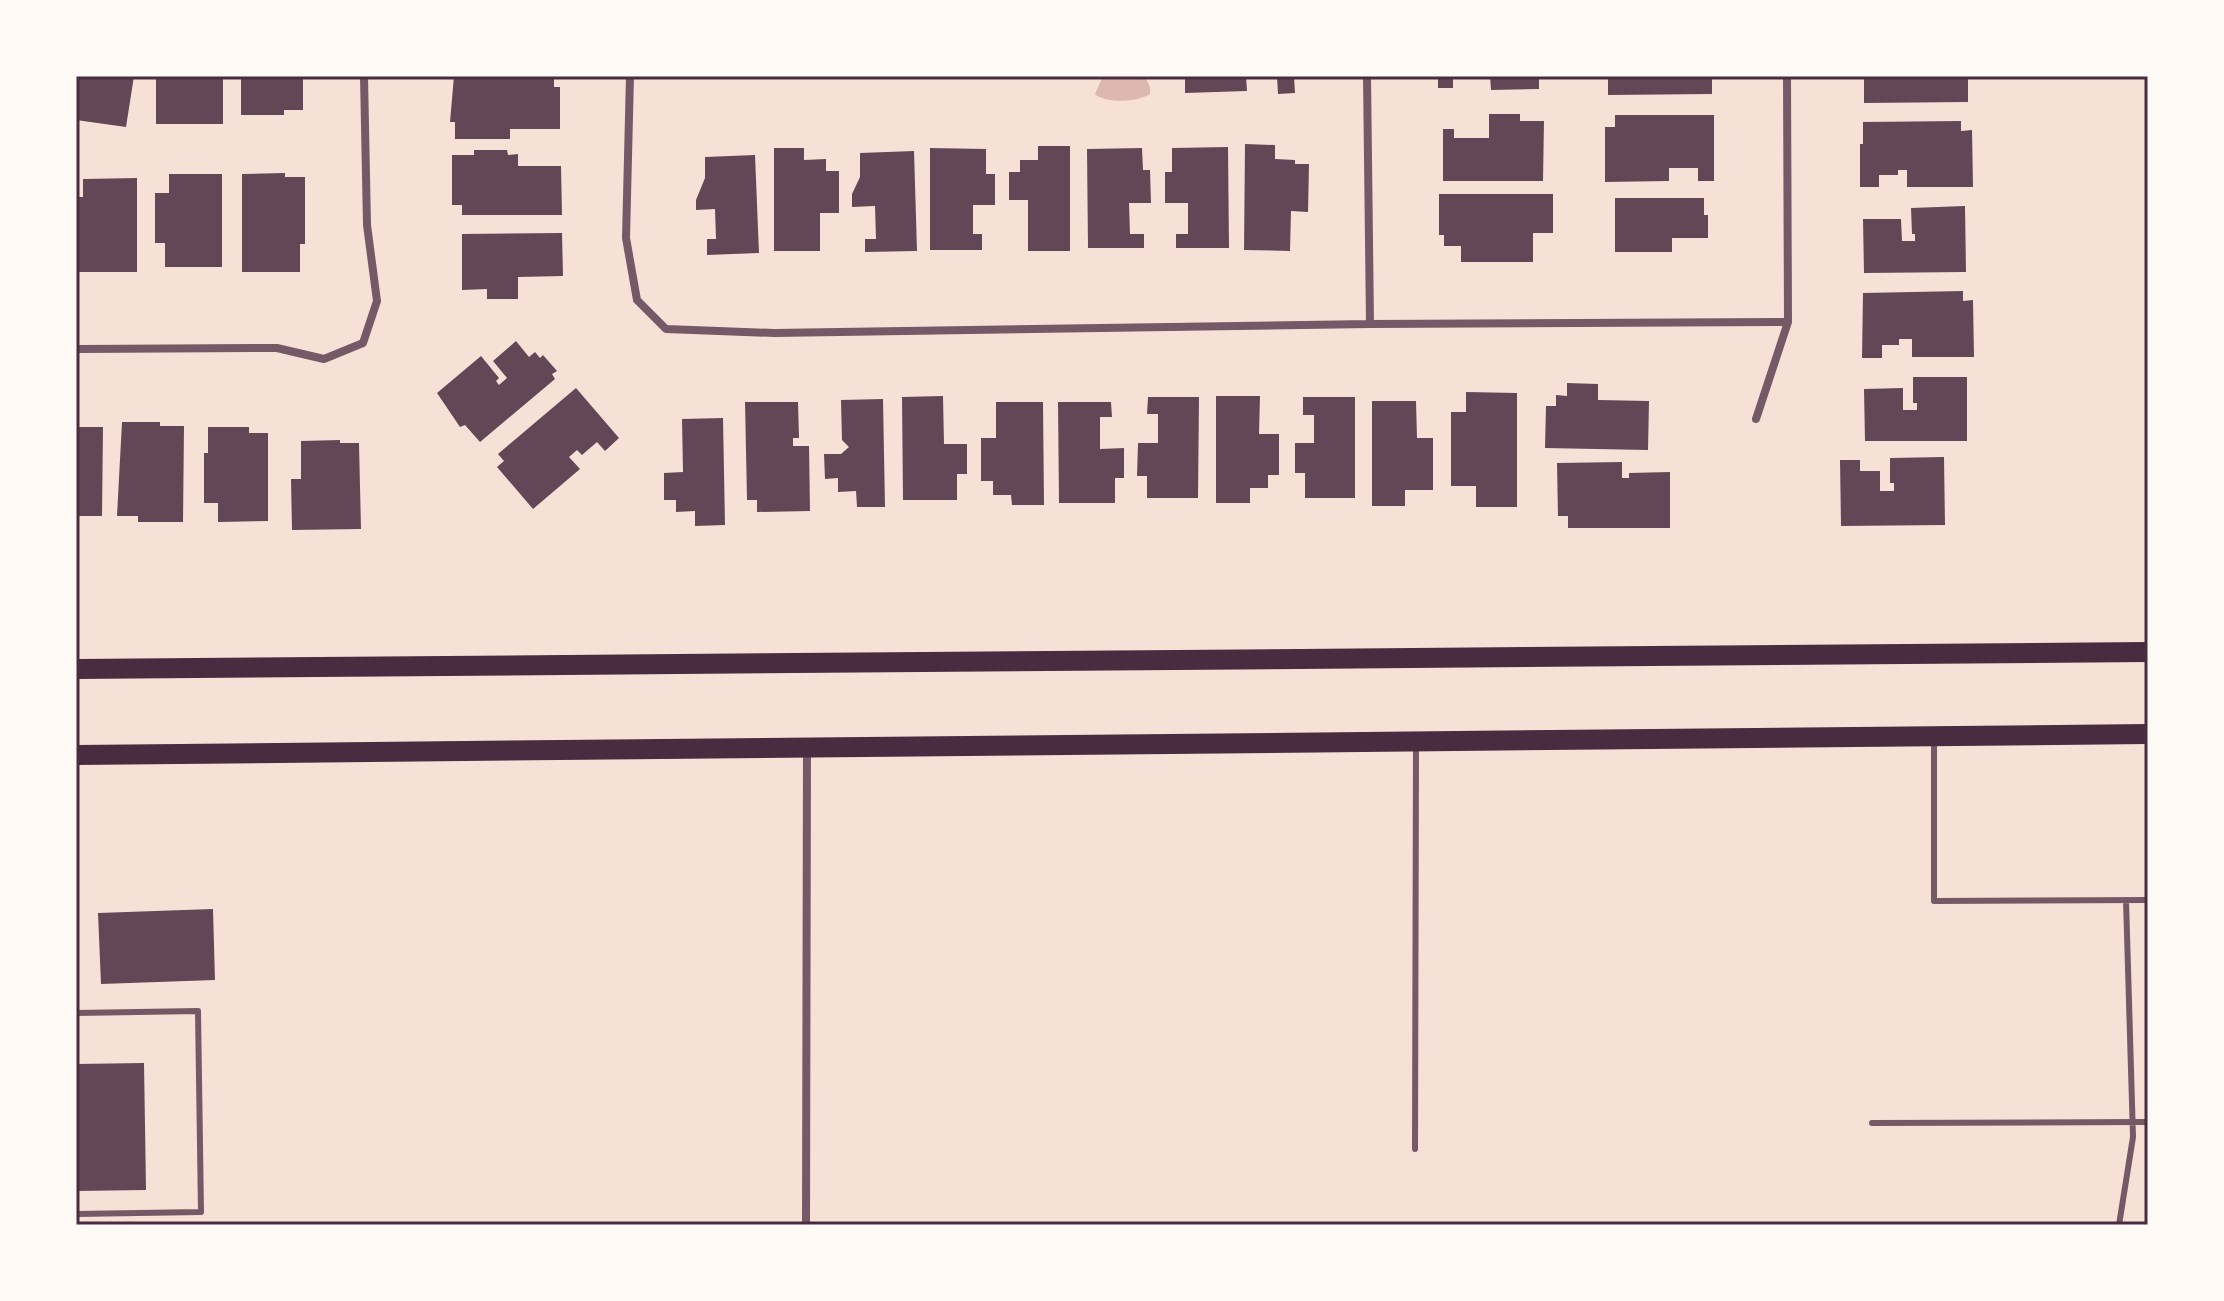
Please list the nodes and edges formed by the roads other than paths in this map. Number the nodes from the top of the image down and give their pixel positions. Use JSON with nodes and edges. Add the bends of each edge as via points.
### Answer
{"nodes":[{"id":1,"x":364,"y":76,"type":"edge"},
{"id":2,"x":630,"y":76,"type":"edge"},
{"id":3,"x":1367,"y":76,"type":"edge"},
{"id":4,"x":1787,"y":76,"type":"edge"},
{"id":5,"x":1788,"y":322,"type":"junction"},
{"id":6,"x":1370,"y":324,"type":"junction"},
{"id":7,"x":76,"y":349,"type":"edge"},
{"id":8,"x":1756,"y":419,"type":"dead end"},
{"id":9,"x":2148,"y":652,"type":"edge"},
{"id":10,"x":76,"y":669,"type":"edge"},
{"id":11,"x":2148,"y":734,"type":"edge"},
{"id":12,"x":1934,"y":736,"type":"junction"},
{"id":13,"x":1416,"y":741,"type":"junction"},
{"id":14,"x":807,"y":747,"type":"junction"},
{"id":15,"x":76,"y":755,"type":"edge"},
{"id":16,"x":2126,"y":900,"type":"junction"},
{"id":17,"x":2148,"y":900,"type":"edge"},
{"id":18,"x":76,"y":1013,"type":"edge"},
{"id":19,"x":2133,"y":1122,"type":"junction"},
{"id":20,"x":2148,"y":1122,"type":"edge"},
{"id":21,"x":1872,"y":1123,"type":"dead end"},
{"id":22,"x":1415,"y":1149,"type":"dead end"},
{"id":23,"x":76,"y":1214,"type":"edge"},
{"id":24,"x":806,"y":1225,"type":"edge"},
{"id":25,"x":2119,"y":1225,"type":"edge"}],
"edges":[{"from":1,"to":7,"type":"street","via":[[367,225],[377,301],[363,343],[324,359],[277,348]]},
{"from":2,"to":6,"type":"street","via":[[626,238],[637,300],[666,329],[774,333]]},
{"from":3,"to":6,"type":"street"},
{"from":4,"to":5,"type":"street"},
{"from":5,"to":6,"type":"street"},
{"from":5,"to":8,"type":"street"},
{"from":9,"to":10,"type":"main road"},
{"from":11,"to":12,"type":"main road"},
{"from":12,"to":13,"type":"main road"},
{"from":12,"to":16,"type":"lane","via":[[1934,901]]},
{"from":13,"to":14,"type":"main road"},
{"from":13,"to":22,"type":"lane"},
{"from":14,"to":15,"type":"main road"},
{"from":14,"to":24,"type":"street"},
{"from":16,"to":17,"type":"lane"},
{"from":16,"to":19,"type":"lane"},
{"from":18,"to":23,"type":"lane","via":[[198,1011],[201,1212]]},
{"from":19,"to":20,"type":"lane"},
{"from":19,"to":21,"type":"lane"},
{"from":19,"to":25,"type":"lane"}]}
